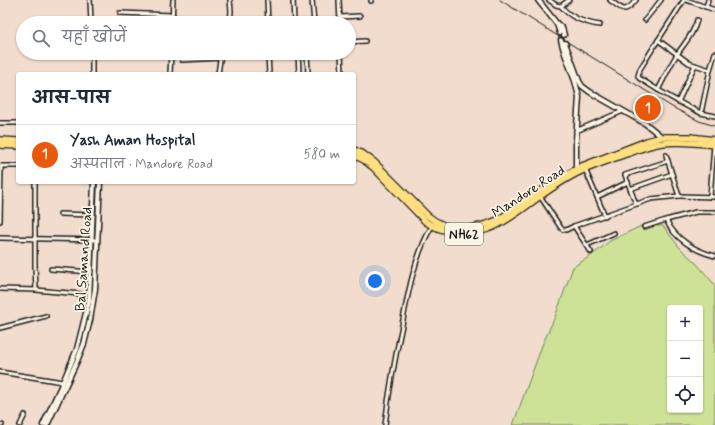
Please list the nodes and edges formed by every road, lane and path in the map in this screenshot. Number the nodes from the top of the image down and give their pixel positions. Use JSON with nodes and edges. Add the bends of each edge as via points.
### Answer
{"nodes":[{"id":1,"x":90,"y":0,"type":"edge"},
{"id":2,"x":173,"y":0,"type":"edge"},
{"id":3,"x":230,"y":0,"type":"edge"},
{"id":4,"x":267,"y":0,"type":"edge"},
{"id":5,"x":292,"y":0,"type":"edge"},
{"id":6,"x":312,"y":0,"type":"edge"},
{"id":7,"x":339,"y":0,"type":"edge"},
{"id":8,"x":538,"y":0,"type":"edge"},
{"id":9,"x":549,"y":0,"type":"edge"},
{"id":10,"x":569,"y":0,"type":"edge"},
{"id":11,"x":610,"y":0,"type":"edge"},
{"id":12,"x":636,"y":0,"type":"edge"},
{"id":13,"x":661,"y":0,"type":"edge"},
{"id":14,"x":687,"y":0,"type":"edge"},
{"id":15,"x":708,"y":0,"type":"edge"},
{"id":16,"x":561,"y":6,"type":"junction"},
{"id":17,"x":706,"y":7,"type":"junction"},
{"id":18,"x":715,"y":10,"type":"edge"},
{"id":19,"x":120,"y":13,"type":"dead end"},
{"id":20,"x":172,"y":15,"type":"joint"},
{"id":21,"x":90,"y":16,"type":"edge"},
{"id":22,"x":231,"y":16,"type":"edge"},
{"id":23,"x":268,"y":16,"type":"edge"},
{"id":24,"x":293,"y":16,"type":"edge"},
{"id":25,"x":313,"y":16,"type":"edge"},
{"id":26,"x":340,"y":16,"type":"edge"},
{"id":27,"x":356,"y":16,"type":"edge"},
{"id":28,"x":360,"y":16,"type":"dead end"},
{"id":29,"x":645,"y":20,"type":"dead end"},
{"id":30,"x":697,"y":20,"type":"dead end"},
{"id":31,"x":600,"y":25,"type":"dead end"},
{"id":32,"x":562,"y":34,"type":"dead end"},
{"id":33,"x":658,"y":40,"type":"junction"},
{"id":34,"x":365,"y":41,"type":"dead end"},
{"id":35,"x":356,"y":42,"type":"edge"},
{"id":36,"x":677,"y":54,"type":"junction"},
{"id":37,"x":715,"y":56,"type":"edge"},
{"id":38,"x":92,"y":60,"type":"edge"},
{"id":39,"x":171,"y":60,"type":"edge"},
{"id":40,"x":220,"y":60,"type":"edge"},
{"id":41,"x":268,"y":60,"type":"edge"},
{"id":42,"x":298,"y":60,"type":"edge"},
{"id":43,"x":307,"y":60,"type":"edge"},
{"id":44,"x":341,"y":60,"type":"edge"},
{"id":45,"x":695,"y":65,"type":"junction"},
{"id":46,"x":710,"y":68,"type":"junction"},
{"id":47,"x":715,"y":68,"type":"edge"},
{"id":48,"x":92,"y":72,"type":"edge"},
{"id":49,"x":170,"y":72,"type":"edge"},
{"id":50,"x":218,"y":72,"type":"edge"},
{"id":51,"x":269,"y":72,"type":"edge"},
{"id":52,"x":299,"y":72,"type":"edge"},
{"id":53,"x":308,"y":72,"type":"edge"},
{"id":54,"x":342,"y":72,"type":"edge"},
{"id":55,"x":658,"y":90,"type":"junction"},
{"id":56,"x":678,"y":102,"type":"junction"},
{"id":57,"x":623,"y":111,"type":"junction"},
{"id":58,"x":701,"y":113,"type":"junction"},
{"id":59,"x":715,"y":116,"type":"edge"},
{"id":60,"x":0,"y":123,"type":"edge"},
{"id":61,"x":16,"y":123,"type":"edge"},
{"id":62,"x":576,"y":131,"type":"junction"},
{"id":63,"x":662,"y":137,"type":"junction"},
{"id":64,"x":0,"y":140,"type":"edge"},
{"id":65,"x":715,"y":140,"type":"edge"},
{"id":66,"x":16,"y":141,"type":"edge"},
{"id":67,"x":0,"y":145,"type":"edge"},
{"id":68,"x":715,"y":145,"type":"edge"},
{"id":69,"x":16,"y":146,"type":"edge"},
{"id":70,"x":356,"y":151,"type":"edge"},
{"id":71,"x":666,"y":155,"type":"dead end"},
{"id":72,"x":356,"y":156,"type":"edge"},
{"id":73,"x":714,"y":157,"type":"edge"},
{"id":74,"x":668,"y":161,"type":"junction"},
{"id":75,"x":1,"y":166,"type":"edge"},
{"id":76,"x":16,"y":166,"type":"edge"},
{"id":77,"x":584,"y":167,"type":"junction"},
{"id":78,"x":714,"y":167,"type":"edge"},
{"id":79,"x":576,"y":171,"type":"junction"},
{"id":80,"x":672,"y":174,"type":"junction"},
{"id":81,"x":628,"y":182,"type":"junction"},
{"id":82,"x":35,"y":184,"type":"edge"},
{"id":83,"x":94,"y":184,"type":"edge"},
{"id":84,"x":100,"y":184,"type":"edge"},
{"id":85,"x":630,"y":189,"type":"junction"},
{"id":86,"x":540,"y":196,"type":"junction"},
{"id":87,"x":678,"y":196,"type":"junction"},
{"id":88,"x":597,"y":197,"type":"junction"},
{"id":89,"x":710,"y":197,"type":"junction"},
{"id":90,"x":715,"y":197,"type":"edge"},
{"id":91,"x":636,"y":204,"type":"junction"},
{"id":92,"x":715,"y":212,"type":"edge"},
{"id":93,"x":60,"y":214,"type":"dead end"},
{"id":94,"x":93,"y":214,"type":"junction"},
{"id":95,"x":605,"y":216,"type":"junction"},
{"id":96,"x":666,"y":220,"type":"junction"},
{"id":97,"x":0,"y":222,"type":"edge"},
{"id":98,"x":432,"y":226,"type":"junction"},
{"id":99,"x":574,"y":226,"type":"junction"},
{"id":100,"x":644,"y":227,"type":"dead end"},
{"id":101,"x":614,"y":233,"type":"dead end"},
{"id":102,"x":0,"y":238,"type":"edge"},
{"id":103,"x":34,"y":239,"type":"junction"},
{"id":104,"x":95,"y":240,"type":"junction"},
{"id":105,"x":587,"y":246,"type":"junction"},
{"id":106,"x":591,"y":252,"type":"dead end"},
{"id":107,"x":715,"y":256,"type":"edge"},
{"id":108,"x":51,"y":269,"type":"dead end"},
{"id":109,"x":91,"y":272,"type":"junction"},
{"id":110,"x":0,"y":289,"type":"edge"},
{"id":111,"x":36,"y":290,"type":"junction"},
{"id":112,"x":80,"y":294,"type":"dead end"},
{"id":113,"x":46,"y":316,"type":"dead end"},
{"id":114,"x":0,"y":328,"type":"edge"},
{"id":115,"x":0,"y":372,"type":"edge"},
{"id":116,"x":63,"y":382,"type":"junction"},
{"id":117,"x":25,"y":415,"type":"dead end"},
{"id":118,"x":20,"y":425,"type":"edge"},
{"id":119,"x":43,"y":425,"type":"edge"},
{"id":120,"x":47,"y":425,"type":"edge"},
{"id":121,"x":385,"y":425,"type":"edge"}],
"edges":[{"from":1,"to":21,"type":"street"},
{"from":2,"to":20,"type":"street"},
{"from":3,"to":22,"type":"street"},
{"from":4,"to":23,"type":"street"},
{"from":5,"to":24,"type":"street"},
{"from":6,"to":25,"type":"street"},
{"from":7,"to":26,"type":"street"},
{"from":8,"to":32,"type":"main road"},
{"from":9,"to":16,"type":"street"},
{"from":10,"to":16,"type":"street"},
{"from":11,"to":12,"type":"street","via":[[624,9],[628,9]]},
{"from":13,"to":29,"type":"street"},
{"from":14,"to":17,"type":"street"},
{"from":14,"to":33,"type":"street"},
{"from":15,"to":17,"type":"street"},
{"from":16,"to":31,"type":"street","via":[[583,22]]},
{"from":17,"to":18,"type":"street"},
{"from":19,"to":20,"type":"street"},
{"from":27,"to":28,"type":"street"},
{"from":30,"to":36,"type":"street"},
{"from":33,"to":36,"type":"street"},
{"from":33,"to":55,"type":"street","via":[[638,76]]},
{"from":34,"to":35,"type":"street"},
{"from":36,"to":45,"type":"street"},
{"from":36,"to":55,"type":"street"},
{"from":37,"to":46,"type":"street"},
{"from":38,"to":48,"type":"street"},
{"from":39,"to":49,"type":"street"},
{"from":40,"to":50,"type":"street"},
{"from":41,"to":51,"type":"street"},
{"from":42,"to":52,"type":"street"},
{"from":43,"to":53,"type":"street"},
{"from":44,"to":54,"type":"street"},
{"from":45,"to":46,"type":"street"},
{"from":45,"to":56,"type":"street"},
{"from":46,"to":47,"type":"street"},
{"from":46,"to":58,"type":"street"},
{"from":55,"to":56,"type":"street"},
{"from":56,"to":58,"type":"street"},
{"from":57,"to":62,"type":"street"},
{"from":57,"to":62,"type":"main road","via":[[580,84],[563,42],[579,95]]},
{"from":57,"to":63,"type":"main road"},
{"from":58,"to":59,"type":"street"},
{"from":60,"to":61,"type":"street"},
{"from":62,"to":79,"type":"main road"},
{"from":63,"to":65,"type":"highway","name":"Mandore Road","number":"NH62"},
{"from":63,"to":77,"type":"highway","name":"Mandore Road","number":"NH62"},
{"from":64,"to":66,"type":"highway"},
{"from":67,"to":69,"type":"highway"},
{"from":68,"to":73,"type":"street"},
{"from":68,"to":77,"type":"highway","name":"Mandore Road","number":"NH62","via":[[659,143]]},
{"from":70,"to":79,"type":"highway","name":"Mandore Road","number":"NH62","via":[[374,162],[434,221],[462,229],[498,220],[554,182]]},
{"from":71,"to":74,"type":"street"},
{"from":72,"to":98,"type":"highway","name":"Mandore Road","number":"NH62","via":[[373,167]]},
{"from":73,"to":78,"type":"street"},
{"from":74,"to":80,"type":"street"},
{"from":74,"to":81,"type":"street","via":[[625,175]]},
{"from":75,"to":76,"type":"street"},
{"from":75,"to":97,"type":"street"},
{"from":77,"to":79,"type":"highway","name":"Mandore Road","number":"NH62"},
{"from":77,"to":88,"type":"street"},
{"from":78,"to":89,"type":"street"},
{"from":79,"to":86,"type":"highway","name":"Mandore Road","number":"NH62"},
{"from":80,"to":85,"type":"street"},
{"from":80,"to":87,"type":"street"},
{"from":81,"to":85,"type":"street"},
{"from":81,"to":88,"type":"street"},
{"from":82,"to":103,"type":"street"},
{"from":83,"to":94,"type":"main road","name":"Bal Samand Road"},
{"from":84,"to":104,"type":"main road","name":"Bal Samand Road"},
{"from":85,"to":91,"type":"street"},
{"from":86,"to":98,"type":"highway","name":"Mandore Road","number":"NH62","via":[[500,224],[480,232],[462,234]]},
{"from":86,"to":99,"type":"street","via":[[563,230]]},
{"from":87,"to":89,"type":"street"},
{"from":87,"to":91,"type":"street","via":[[651,199]]},
{"from":88,"to":95,"type":"street"},
{"from":89,"to":90,"type":"street"},
{"from":91,"to":95,"type":"street"},
{"from":92,"to":96,"type":"street","via":[[696,212]]},
{"from":93,"to":94,"type":"street"},
{"from":94,"to":104,"type":"main road","name":"Bal Samand Road"},
{"from":95,"to":99,"type":"street"},
{"from":96,"to":100,"type":"street"},
{"from":96,"to":107,"type":"street","via":[[673,232],[685,242]]},
{"from":98,"to":121,"type":"street","via":[[414,271],[391,382]]},
{"from":99,"to":105,"type":"street"},
{"from":101,"to":105,"type":"street"},
{"from":102,"to":103,"type":"street"},
{"from":103,"to":104,"type":"street"},
{"from":103,"to":111,"type":"street"},
{"from":104,"to":109,"type":"main road","name":"Bal Samand Road"},
{"from":104,"to":120,"type":"main road","name":"Bal Samand Road","via":[[93,301],[86,335],[77,362]]},
{"from":105,"to":106,"type":"street"},
{"from":108,"to":109,"type":"street"},
{"from":109,"to":116,"type":"main road","name":"Bal Samand Road","via":[[89,300],[82,331]]},
{"from":110,"to":111,"type":"street"},
{"from":111,"to":112,"type":"street"},
{"from":113,"to":114,"type":"street"},
{"from":115,"to":116,"type":"street"},
{"from":116,"to":119,"type":"main road","name":"Bal Samand Road"},
{"from":117,"to":118,"type":"street"}]}
